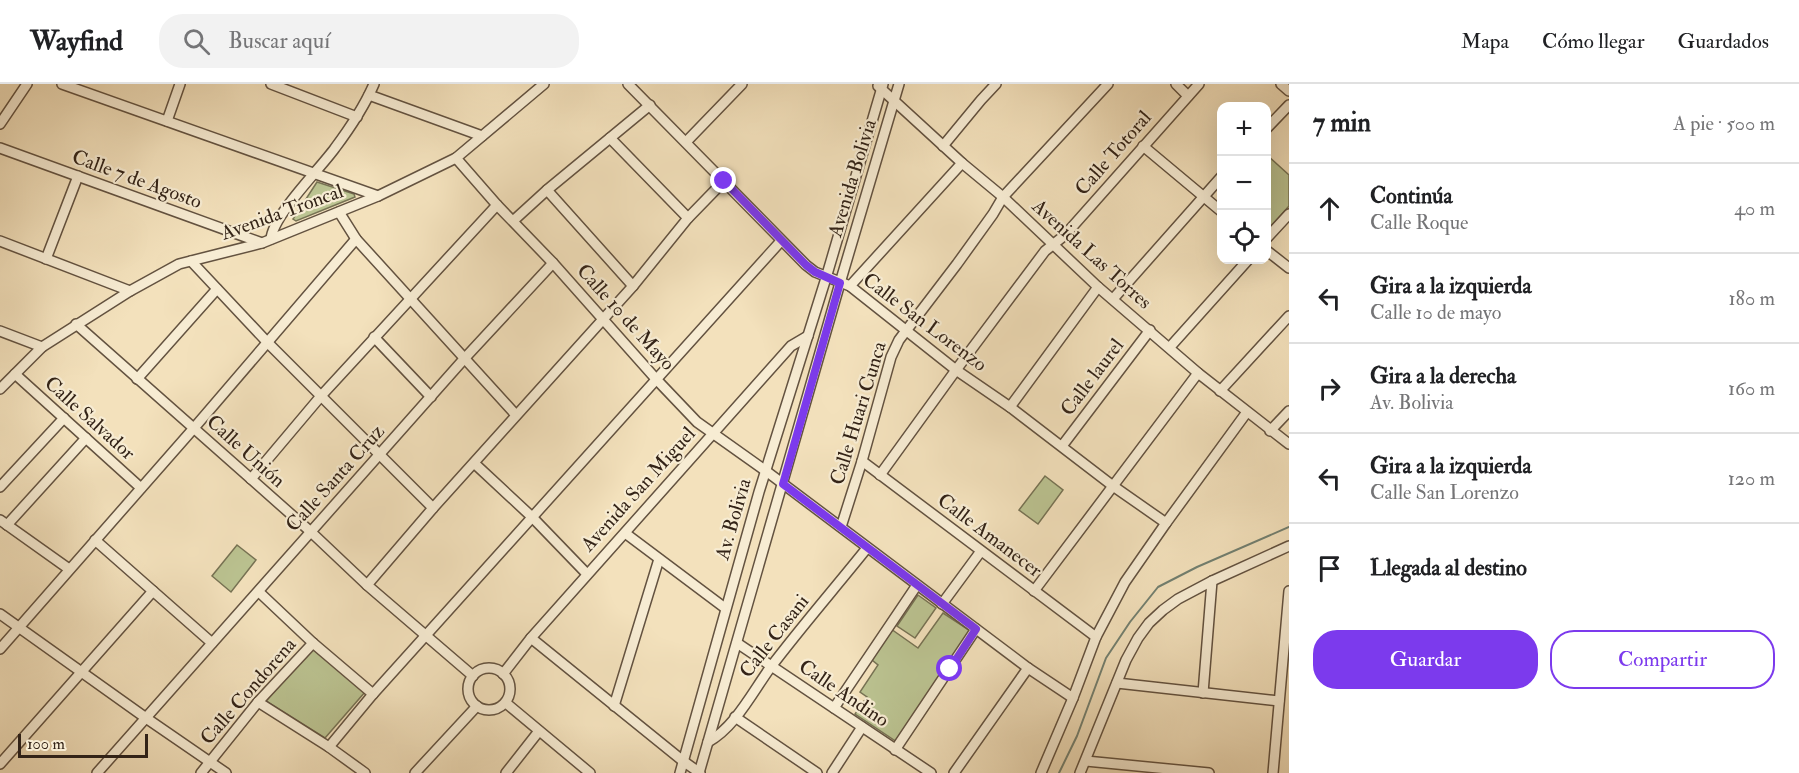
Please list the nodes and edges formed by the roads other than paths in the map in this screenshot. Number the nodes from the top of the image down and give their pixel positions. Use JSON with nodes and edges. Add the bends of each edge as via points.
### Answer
{"nodes":[{"id":1,"x":27,"y":84,"type":"edge"},
{"id":2,"x":62,"y":84,"type":"edge"},
{"id":3,"x":180,"y":84,"type":"edge"},
{"id":4,"x":271,"y":84,"type":"edge"},
{"id":5,"x":374,"y":84,"type":"edge"},
{"id":6,"x":544,"y":84,"type":"edge"},
{"id":7,"x":628,"y":84,"type":"edge"},
{"id":8,"x":742,"y":84,"type":"edge"},
{"id":9,"x":899,"y":84,"type":"edge"},
{"id":10,"x":983,"y":84,"type":"edge"},
{"id":11,"x":996,"y":84,"type":"edge"},
{"id":12,"x":1108,"y":84,"type":"edge"},
{"id":13,"x":1176,"y":84,"type":"edge"},
{"id":14,"x":1199,"y":84,"type":"edge"},
{"id":15,"x":1281,"y":84,"type":"edge"},
{"id":16,"x":880,"y":86,"type":"edge"},
{"id":17,"x":1289,"y":91,"type":"edge"},
{"id":18,"x":369,"y":95,"type":"junction"},
{"id":19,"x":1188,"y":96,"type":"junction"},
{"id":20,"x":981,"y":100,"type":"junction"},
{"id":21,"x":895,"y":101,"type":"junction"},
{"id":22,"x":650,"y":105,"type":"junction"},
{"id":23,"x":1289,"y":105,"type":"edge"},
{"id":24,"x":357,"y":117,"type":"junction"},
{"id":25,"x":167,"y":121,"type":"junction"},
{"id":26,"x":0,"y":124,"type":"edge"},
{"id":27,"x":1271,"y":124,"type":"edge"},
{"id":28,"x":482,"y":136,"type":"junction"},
{"id":29,"x":610,"y":138,"type":"junction"},
{"id":30,"x":686,"y":142,"type":"junction"},
{"id":31,"x":943,"y":146,"type":"junction"},
{"id":32,"x":1143,"y":146,"type":"junction"},
{"id":33,"x":0,"y":148,"type":"edge"},
{"id":34,"x":456,"y":158,"type":"junction"},
{"id":35,"x":962,"y":163,"type":"junction"},
{"id":36,"x":315,"y":174,"type":"junction"},
{"id":37,"x":78,"y":176,"type":"junction"},
{"id":38,"x":1217,"y":180,"type":"edge"},
{"id":39,"x":724,"y":181,"type":"junction"},
{"id":40,"x":547,"y":190,"type":"junction"},
{"id":41,"x":378,"y":195,"type":"junction"},
{"id":42,"x":1202,"y":196,"type":"junction"},
{"id":43,"x":1003,"y":197,"type":"junction"},
{"id":44,"x":497,"y":205,"type":"junction"},
{"id":45,"x":1219,"y":210,"type":"edge"},
{"id":46,"x":339,"y":212,"type":"junction"},
{"id":47,"x":1289,"y":214,"type":"edge"},
{"id":48,"x":688,"y":219,"type":"junction"},
{"id":49,"x":513,"y":221,"type":"junction"},
{"id":50,"x":1271,"y":234,"type":"edge"},
{"id":51,"x":271,"y":239,"type":"junction"},
{"id":52,"x":356,"y":239,"type":"junction"},
{"id":53,"x":0,"y":241,"type":"edge"},
{"id":54,"x":781,"y":241,"type":"junction"},
{"id":55,"x":262,"y":243,"type":"junction"},
{"id":56,"x":1053,"y":245,"type":"junction"},
{"id":57,"x":1271,"y":254,"type":"edge"},
{"id":58,"x":45,"y":258,"type":"junction"},
{"id":59,"x":191,"y":261,"type":"junction"},
{"id":60,"x":553,"y":263,"type":"junction"},
{"id":61,"x":1244,"y":264,"type":"edge"},
{"id":62,"x":1289,"y":268,"type":"edge"},
{"id":63,"x":826,"y":278,"type":"junction"},
{"id":64,"x":840,"y":283,"type":"junction"},
{"id":65,"x":633,"y":286,"type":"junction"},
{"id":66,"x":850,"y":286,"type":"junction"},
{"id":67,"x":1098,"y":286,"type":"junction"},
{"id":68,"x":217,"y":289,"type":"junction"},
{"id":69,"x":130,"y":291,"type":"junction"},
{"id":70,"x":409,"y":298,"type":"junction"},
{"id":71,"x":1113,"y":299,"type":"junction"},
{"id":72,"x":1289,"y":316,"type":"edge"},
{"id":73,"x":604,"y":318,"type":"junction"},
{"id":74,"x":76,"y":324,"type":"junction"},
{"id":75,"x":906,"y":330,"type":"junction"},
{"id":76,"x":1150,"y":330,"type":"junction"},
{"id":77,"x":0,"y":331,"type":"edge"},
{"id":78,"x":808,"y":336,"type":"junction"},
{"id":79,"x":374,"y":337,"type":"junction"},
{"id":80,"x":268,"y":343,"type":"junction"},
{"id":81,"x":42,"y":347,"type":"junction"},
{"id":82,"x":1170,"y":347,"type":"junction"},
{"id":83,"x":464,"y":359,"type":"junction"},
{"id":84,"x":956,"y":370,"type":"junction"},
{"id":85,"x":1198,"y":373,"type":"junction"},
{"id":86,"x":15,"y":374,"type":"junction"},
{"id":87,"x":656,"y":379,"type":"junction"},
{"id":88,"x":137,"y":380,"type":"junction"},
{"id":89,"x":1,"y":387,"type":"edge"},
{"id":90,"x":1220,"y":391,"type":"junction"},
{"id":91,"x":321,"y":396,"type":"junction"},
{"id":92,"x":431,"y":398,"type":"junction"},
{"id":93,"x":1010,"y":407,"type":"junction"},
{"id":94,"x":1289,"y":411,"type":"edge"},
{"id":95,"x":1247,"y":412,"type":"junction"},
{"id":96,"x":516,"y":415,"type":"junction"},
{"id":97,"x":64,"y":418,"type":"junction"},
{"id":98,"x":194,"y":428,"type":"junction"},
{"id":99,"x":1270,"y":430,"type":"junction"},
{"id":100,"x":712,"y":434,"type":"junction"},
{"id":101,"x":86,"y":438,"type":"junction"},
{"id":102,"x":1289,"y":444,"type":"edge"},
{"id":103,"x":1062,"y":446,"type":"junction"},
{"id":104,"x":381,"y":454,"type":"junction"},
{"id":105,"x":862,"y":461,"type":"junction"},
{"id":106,"x":474,"y":463,"type":"junction"},
{"id":107,"x":766,"y":471,"type":"junction"},
{"id":108,"x":880,"y":475,"type":"junction"},
{"id":109,"x":251,"y":479,"type":"junction"},
{"id":110,"x":783,"y":484,"type":"junction"},
{"id":111,"x":1113,"y":486,"type":"junction"},
{"id":112,"x":0,"y":487,"type":"edge"},
{"id":113,"x":141,"y":488,"type":"junction"},
{"id":114,"x":433,"y":508,"type":"junction"},
{"id":115,"x":532,"y":517,"type":"junction"},
{"id":116,"x":4,"y":523,"type":"edge"},
{"id":117,"x":1166,"y":523,"type":"junction"},
{"id":118,"x":842,"y":528,"type":"junction"},
{"id":119,"x":311,"y":532,"type":"junction"},
{"id":120,"x":625,"y":533,"type":"junction"},
{"id":121,"x":95,"y":540,"type":"junction"},
{"id":122,"x":1289,"y":546,"type":"edge"},
{"id":123,"x":867,"y":548,"type":"junction"},
{"id":124,"x":981,"y":551,"type":"junction"},
{"id":125,"x":659,"y":559,"type":"junction"},
{"id":126,"x":69,"y":569,"type":"junction"},
{"id":127,"x":587,"y":574,"type":"junction"},
{"id":128,"x":1212,"y":581,"type":"junction"},
{"id":129,"x":367,"y":585,"type":"junction"},
{"id":130,"x":917,"y":585,"type":"junction"},
{"id":131,"x":153,"y":591,"type":"junction"},
{"id":132,"x":1034,"y":591,"type":"junction"},
{"id":133,"x":1289,"y":591,"type":"edge"},
{"id":134,"x":259,"y":592,"type":"junction"},
{"id":135,"x":942,"y":604,"type":"junction"},
{"id":136,"x":725,"y":608,"type":"junction"},
{"id":137,"x":0,"y":614,"type":"edge"},
{"id":138,"x":20,"y":627,"type":"junction"},
{"id":139,"x":976,"y":629,"type":"junction"},
{"id":140,"x":426,"y":635,"type":"junction"},
{"id":141,"x":1096,"y":637,"type":"junction"},
{"id":142,"x":531,"y":638,"type":"junction"},
{"id":143,"x":212,"y":643,"type":"junction"},
{"id":144,"x":313,"y":643,"type":"junction"},
{"id":145,"x":737,"y":643,"type":"junction"},
{"id":146,"x":0,"y":649,"type":"edge"},
{"id":147,"x":771,"y":666,"type":"junction"},
{"id":148,"x":1028,"y":668,"type":"junction"},
{"id":149,"x":81,"y":672,"type":"junction"},
{"id":150,"x":503,"y":674,"type":"junction"},
{"id":151,"x":473,"y":676,"type":"junction"},
{"id":152,"x":1117,"y":683,"type":"junction"},
{"id":153,"x":1203,"y":693,"type":"junction"},
{"id":154,"x":373,"y":694,"type":"junction"},
{"id":155,"x":1073,"y":698,"type":"junction"},
{"id":156,"x":1279,"y":701,"type":"junction"},
{"id":157,"x":258,"y":702,"type":"junction"},
{"id":158,"x":506,"y":702,"type":"junction"},
{"id":159,"x":477,"y":706,"type":"junction"},
{"id":160,"x":614,"y":706,"type":"junction"},
{"id":161,"x":834,"y":708,"type":"junction"},
{"id":162,"x":735,"y":717,"type":"junction"},
{"id":163,"x":146,"y":718,"type":"junction"},
{"id":164,"x":862,"y":727,"type":"junction"},
{"id":165,"x":539,"y":731,"type":"junction"},
{"id":166,"x":708,"y":742,"type":"junction"},
{"id":167,"x":330,"y":747,"type":"junction"},
{"id":168,"x":895,"y":750,"type":"junction"},
{"id":169,"x":683,"y":761,"type":"junction"},
{"id":170,"x":1086,"y":761,"type":"junction"},
{"id":171,"x":210,"y":762,"type":"junction"},
{"id":172,"x":0,"y":764,"type":"edge"},
{"id":173,"x":1137,"y":770,"type":"edge"},
{"id":174,"x":98,"y":773,"type":"edge"},
{"id":175,"x":201,"y":773,"type":"edge"},
{"id":176,"x":226,"y":773,"type":"edge"},
{"id":177,"x":365,"y":773,"type":"edge"},
{"id":178,"x":415,"y":773,"type":"edge"},
{"id":179,"x":506,"y":773,"type":"edge"},
{"id":180,"x":590,"y":773,"type":"edge"},
{"id":181,"x":680,"y":773,"type":"edge"},
{"id":182,"x":700,"y":773,"type":"edge"},
{"id":183,"x":817,"y":773,"type":"edge"},
{"id":184,"x":832,"y":773,"type":"edge"},
{"id":185,"x":931,"y":773,"type":"edge"},
{"id":186,"x":954,"y":773,"type":"edge"},
{"id":187,"x":1041,"y":773,"type":"edge"},
{"id":188,"x":1080,"y":773,"type":"edge"},
{"id":189,"x":1209,"y":773,"type":"edge"},
{"id":190,"x":1273,"y":773,"type":"edge"}],
"edges":[{"from":1,"to":26,"type":"street"},
{"from":2,"to":25,"type":"street"},
{"from":3,"to":25,"type":"street"},
{"from":4,"to":24,"type":"street"},
{"from":5,"to":18,"type":"street"},
{"from":6,"to":28,"type":"street","name":"Avenida Troncal"},
{"from":7,"to":22,"type":"street","name":"Calle San Lorenzo"},
{"from":8,"to":30,"type":"street"},
{"from":9,"to":21,"type":"street","name":"Avenida Bolivia"},
{"from":10,"to":20,"type":"street"},
{"from":11,"to":20,"type":"street"},
{"from":12,"to":43,"type":"street","name":"Calle Huari Cunca"},
{"from":13,"to":19,"type":"street"},
{"from":14,"to":19,"type":"street","name":"Calle Totoral"},
{"from":15,"to":17,"type":"street"},
{"from":16,"to":21,"type":"street","name":"Avenida Las Torres"},
{"from":16,"to":63,"type":"street","name":"Avenida Bolivia"},
{"from":18,"to":24,"type":"street"},
{"from":18,"to":28,"type":"street"},
{"from":19,"to":32,"type":"street","name":"Calle Totoral"},
{"from":20,"to":31,"type":"street"},
{"from":21,"to":31,"type":"street","name":"Avenida Las Torres"},
{"from":21,"to":64,"type":"street","name":"Avenida Bolivia"},
{"from":22,"to":29,"type":"street"},
{"from":22,"to":30,"type":"street","name":"Calle San Lorenzo"},
{"from":23,"to":27,"type":"street"},
{"from":24,"to":36,"type":"street"},
{"from":25,"to":36,"type":"street"},
{"from":28,"to":34,"type":"street","name":"Avenida Troncal"},
{"from":29,"to":40,"type":"street"},
{"from":29,"to":48,"type":"street"},
{"from":30,"to":39,"type":"street","name":"Calle San Lorenzo"},
{"from":31,"to":35,"type":"street","name":"Avenida Las Torres"},
{"from":32,"to":42,"type":"street"},
{"from":32,"to":56,"type":"street","name":"Calle Totoral"},
{"from":33,"to":37,"type":"street","name":"Calle 7 de Agosto"},
{"from":34,"to":41,"type":"street","name":"Avenida Troncal"},
{"from":34,"to":44,"type":"street","name":"Calle 10 de Mayo"},
{"from":35,"to":43,"type":"street","name":"Avenida Las Torres"},
{"from":35,"to":66,"type":"street"},
{"from":36,"to":41,"type":"street"},
{"from":36,"to":51,"type":"street","via":[[277,222]]},
{"from":37,"to":55,"type":"street","name":"Calle 7 de Agosto"},
{"from":37,"to":58,"type":"street"},
{"from":38,"to":42,"type":"street"},
{"from":39,"to":48,"type":"street"},
{"from":39,"to":54,"type":"street","name":"Calle San Lorenzo"},
{"from":40,"to":49,"type":"street"},
{"from":40,"to":65,"type":"street"},
{"from":41,"to":46,"type":"street","name":"Avenida Troncal"},
{"from":42,"to":45,"type":"street"},
{"from":42,"to":71,"type":"street"},
{"from":43,"to":56,"type":"street","name":"Avenida Las Torres"},
{"from":43,"to":75,"type":"street","name":"Calle Huari Cunca"},
{"from":44,"to":49,"type":"street","name":"Calle 10 de Mayo"},
{"from":44,"to":70,"type":"street"},
{"from":46,"to":51,"type":"street","name":"Avenida Troncal"},
{"from":46,"to":52,"type":"street"},
{"from":47,"to":50,"type":"street"},
{"from":48,"to":65,"type":"street"},
{"from":49,"to":60,"type":"street","name":"Calle 10 de Mayo"},
{"from":51,"to":55,"type":"street","name":"Avenida Troncal"},
{"from":52,"to":70,"type":"street"},
{"from":52,"to":80,"type":"street"},
{"from":53,"to":58,"type":"street"},
{"from":54,"to":63,"type":"street","name":"Calle San Lorenzo"},
{"from":54,"to":87,"type":"street"},
{"from":55,"to":59,"type":"street","name":"Avenida Troncal"},
{"from":56,"to":67,"type":"street","name":"Avenida Las Torres"},
{"from":56,"to":84,"type":"street","name":"Calle Totoral"},
{"from":57,"to":62,"type":"street"},
{"from":58,"to":69,"type":"street"},
{"from":59,"to":68,"type":"street"},
{"from":59,"to":69,"type":"street","name":"Avenida Troncal"},
{"from":60,"to":73,"type":"street","name":"Calle 10 de Mayo"},
{"from":60,"to":83,"type":"street","name":"Calle Santa Cruz"},
{"from":61,"to":82,"type":"street"},
{"from":63,"to":64,"type":"street","name":"Calle San Lorenzo"},
{"from":63,"to":78,"type":"street","name":"Av. Bolivia"},
{"from":64,"to":66,"type":"street","name":"Calle San Lorenzo"},
{"from":64,"to":110,"type":"street","name":"Av. Bolivia"},
{"from":65,"to":73,"type":"street"},
{"from":66,"to":75,"type":"street","name":"Calle San Lorenzo"},
{"from":67,"to":71,"type":"street","name":"Avenida Las Torres"},
{"from":67,"to":93,"type":"street"},
{"from":68,"to":80,"type":"street"},
{"from":68,"to":88,"type":"street"},
{"from":69,"to":74,"type":"street","name":"Avenida Troncal"},
{"from":70,"to":79,"type":"street"},
{"from":70,"to":83,"type":"street"},
{"from":71,"to":76,"type":"street","name":"Avenida Las Torres"},
{"from":72,"to":90,"type":"street"},
{"from":73,"to":87,"type":"street","name":"Calle 10 de Mayo"},
{"from":73,"to":96,"type":"street"},
{"from":74,"to":81,"type":"street","name":"Avenida Troncal"},
{"from":74,"to":88,"type":"street","name":"Calle Unión"},
{"from":75,"to":84,"type":"street","name":"Calle San Lorenzo"},
{"from":75,"to":105,"type":"street","name":"Calle Huari Cunca","via":[[891,357]]},
{"from":76,"to":82,"type":"street","name":"Avenida Las Torres"},
{"from":76,"to":103,"type":"street","name":"Calle laurel"},
{"from":77,"to":81,"type":"street"},
{"from":78,"to":100,"type":"street","name":"Avenida San Miguel","via":[[791,346]]},
{"from":78,"to":107,"type":"street","name":"Av. Bolivia"},
{"from":79,"to":91,"type":"street"},
{"from":79,"to":92,"type":"street"},
{"from":80,"to":91,"type":"street"},
{"from":80,"to":98,"type":"street"},
{"from":81,"to":86,"type":"street","name":"Avenida Troncal"},
{"from":82,"to":85,"type":"street","name":"Avenida Las Torres"},
{"from":83,"to":92,"type":"street","name":"Calle Santa Cruz"},
{"from":83,"to":96,"type":"street"},
{"from":84,"to":93,"type":"street","name":"Calle San Lorenzo"},
{"from":84,"to":108,"type":"street","name":"Calle Totoral"},
{"from":85,"to":90,"type":"street","name":"Avenida Las Torres"},
{"from":85,"to":111,"type":"street"},
{"from":86,"to":89,"type":"street","name":"Avenida Troncal"},
{"from":86,"to":97,"type":"street","name":"Calle Salvador"},
{"from":87,"to":100,"type":"street","name":"Calle 10 de Mayo"},
{"from":87,"to":115,"type":"street"},
{"from":88,"to":98,"type":"street","name":"Calle Unión"},
{"from":90,"to":95,"type":"street","name":"Avenida Las Torres"},
{"from":91,"to":104,"type":"street"},
{"from":91,"to":109,"type":"street"},
{"from":92,"to":104,"type":"street","name":"Calle Santa Cruz"},
{"from":93,"to":103,"type":"street","name":"Calle San Lorenzo"},
{"from":94,"to":99,"type":"street"},
{"from":95,"to":99,"type":"street","name":"Avenida Las Torres"},
{"from":95,"to":117,"type":"street"},
{"from":96,"to":106,"type":"street"},
{"from":97,"to":101,"type":"street","name":"Calle Salvador"},
{"from":97,"to":112,"type":"street"},
{"from":98,"to":109,"type":"street","name":"Calle Unión"},
{"from":98,"to":113,"type":"street"},
{"from":99,"to":102,"type":"street","name":"Avenida Las Torres"},
{"from":100,"to":107,"type":"street","name":"Calle 10 de Mayo"},
{"from":100,"to":120,"type":"street","name":"Avenida San Miguel"},
{"from":101,"to":113,"type":"street","name":"Calle Salvador"},
{"from":101,"to":116,"type":"street"},
{"from":103,"to":111,"type":"street","name":"Calle San Lorenzo"},
{"from":104,"to":114,"type":"street"},
{"from":104,"to":119,"type":"street","name":"Calle Santa Cruz"},
{"from":105,"to":108,"type":"street","name":"Calle Amanecer"},
{"from":105,"to":118,"type":"street","name":"Calle Huari Cunca"},
{"from":106,"to":114,"type":"street"},
{"from":106,"to":115,"type":"street"},
{"from":107,"to":110,"type":"street","name":"Calle 10 de Mayo"},
{"from":107,"to":136,"type":"street","name":"Av. Bolivia"},
{"from":108,"to":124,"type":"street","name":"Calle Amanecer"},
{"from":109,"to":119,"type":"street","name":"Calle Unión"},
{"from":110,"to":118,"type":"street"},
{"from":110,"to":145,"type":"street","name":"Av. Bolivia"},
{"from":111,"to":117,"type":"street","name":"Calle San Lorenzo"},
{"from":111,"to":132,"type":"street"},
{"from":113,"to":121,"type":"street"},
{"from":114,"to":129,"type":"street"},
{"from":115,"to":127,"type":"street"},
{"from":115,"to":140,"type":"street"},
{"from":116,"to":126,"type":"street"},
{"from":117,"to":141,"type":"street","via":[[1125,582]]},
{"from":118,"to":123,"type":"street"},
{"from":119,"to":129,"type":"street","name":"Calle Unión"},
{"from":119,"to":134,"type":"street","name":"Calle Santa Cruz"},
{"from":120,"to":125,"type":"street"},
{"from":120,"to":127,"type":"street","name":"Avenida San Miguel"},
{"from":121,"to":126,"type":"street"},
{"from":121,"to":131,"type":"street"},
{"from":122,"to":128,"type":"street"},
{"from":123,"to":130,"type":"street"},
{"from":123,"to":147,"type":"street","name":"Calle Casani"},
{"from":124,"to":132,"type":"street","name":"Calle Amanecer"},
{"from":124,"to":135,"type":"street"},
{"from":125,"to":136,"type":"street"},
{"from":125,"to":160,"type":"street"},
{"from":126,"to":138,"type":"street"},
{"from":127,"to":142,"type":"street","name":"Avenida San Miguel"},
{"from":128,"to":152,"type":"street","via":[[1156,616],[1132,649]]},
{"from":128,"to":153,"type":"street"},
{"from":129,"to":140,"type":"street","name":"Calle Unión"},
{"from":130,"to":135,"type":"street"},
{"from":130,"to":161,"type":"street"},
{"from":131,"to":143,"type":"street"},
{"from":131,"to":149,"type":"street"},
{"from":132,"to":141,"type":"street","name":"Calle Amanecer"},
{"from":133,"to":156,"type":"street"},
{"from":134,"to":143,"type":"street","name":"Calle Santa Cruz"},
{"from":134,"to":144,"type":"street"},
{"from":135,"to":139,"type":"street"},
{"from":136,"to":169,"type":"street","name":"Av. Bolivia"},
{"from":137,"to":138,"type":"street"},
{"from":138,"to":146,"type":"street"},
{"from":138,"to":149,"type":"street"},
{"from":139,"to":148,"type":"street"},
{"from":139,"to":168,"type":"street"},
{"from":140,"to":151,"type":"street","name":"Calle Unión"},
{"from":140,"to":154,"type":"street"},
{"from":141,"to":155,"type":"street"},
{"from":142,"to":150,"type":"street","name":"Avenida San Miguel"},
{"from":142,"to":160,"type":"street"},
{"from":143,"to":163,"type":"street","name":"Calle Santa Cruz"},
{"from":144,"to":154,"type":"street"},
{"from":144,"to":157,"type":"street","name":"Calle Condorena"},
{"from":145,"to":147,"type":"street","name":"Calle Andino"},
{"from":145,"to":166,"type":"street","name":"Av. Bolivia"},
{"from":147,"to":161,"type":"street","name":"Calle Andino"},
{"from":147,"to":162,"type":"street","name":"Calle Casani"},
{"from":148,"to":155,"type":"street"},
{"from":148,"to":186,"type":"street"},
{"from":149,"to":163,"type":"street"},
{"from":149,"to":172,"type":"street"},
{"from":150,"to":151,"type":"street","via":[[484,669]]},
{"from":150,"to":158,"type":"street","via":[[510,684]]},
{"from":151,"to":159,"type":"street","via":[[468,688]]},
{"from":152,"to":153,"type":"street"},
{"from":152,"to":170,"type":"street"},
{"from":153,"to":156,"type":"street"},
{"from":154,"to":167,"type":"street"},
{"from":155,"to":187,"type":"street"},
{"from":156,"to":190,"type":"street"},
{"from":157,"to":167,"type":"street"},
{"from":157,"to":171,"type":"street","name":"Calle Condorena"},
{"from":158,"to":159,"type":"street","via":[[495,710]]},
{"from":158,"to":165,"type":"street"},
{"from":159,"to":178,"type":"street"},
{"from":160,"to":169,"type":"street"},
{"from":161,"to":164,"type":"street","name":"Calle Andino"},
{"from":162,"to":166,"type":"street","name":"Calle Casani","via":[[718,737]]},
{"from":162,"to":183,"type":"street"},
{"from":163,"to":171,"type":"street"},
{"from":163,"to":174,"type":"street","name":"Calle Santa Cruz"},
{"from":164,"to":168,"type":"street","name":"Calle Andino"},
{"from":164,"to":184,"type":"street"},
{"from":165,"to":179,"type":"street"},
{"from":165,"to":180,"type":"street"},
{"from":166,"to":182,"type":"street","name":"Av. Bolivia"},
{"from":167,"to":177,"type":"street"},
{"from":168,"to":185,"type":"street","name":"Calle Andino"},
{"from":169,"to":181,"type":"street","name":"Av. Bolivia"},
{"from":169,"to":182,"type":"street"},
{"from":170,"to":173,"type":"street"},
{"from":170,"to":188,"type":"street"},
{"from":171,"to":175,"type":"street","name":"Calle Condorena"},
{"from":171,"to":176,"type":"street"},
{"from":173,"to":189,"type":"street"}]}
